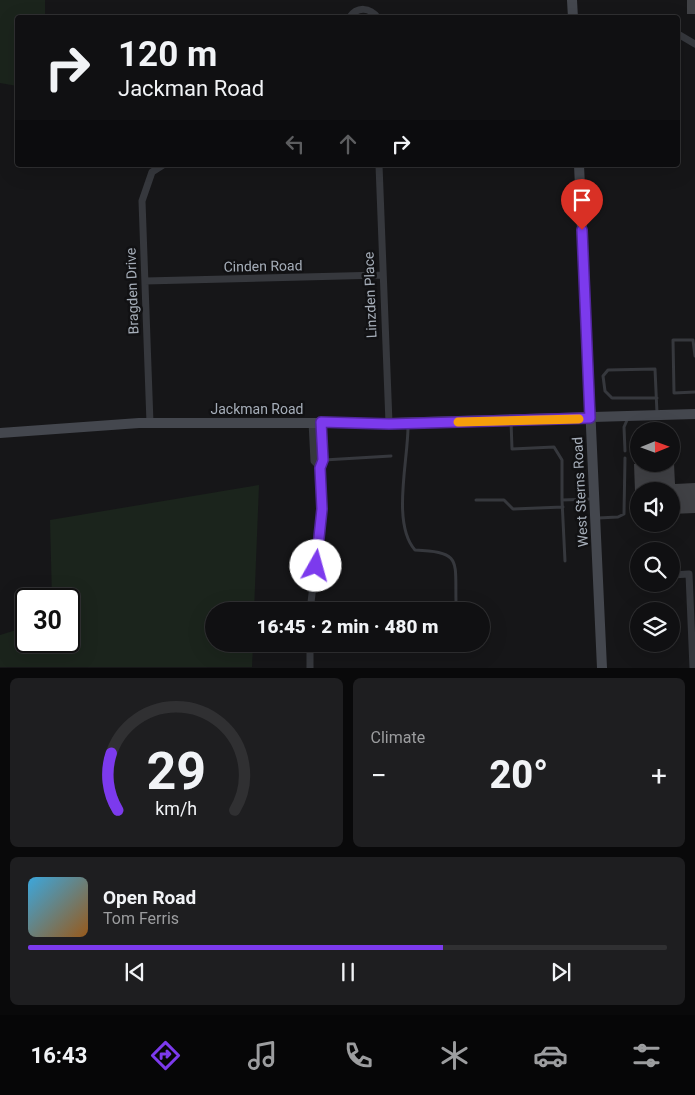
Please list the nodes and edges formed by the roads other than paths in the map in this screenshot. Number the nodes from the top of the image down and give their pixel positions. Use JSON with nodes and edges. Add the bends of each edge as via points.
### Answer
{"nodes":[{"id":1,"x":572,"y":0,"type":"edge"},
{"id":2,"x":352,"y":15,"type":"edge"},
{"id":3,"x":376,"y":15,"type":"edge"},
{"id":4,"x":573,"y":15,"type":"edge"},
{"id":5,"x":680,"y":35,"type":"edge"},
{"id":6,"x":695,"y":44,"type":"edge"},
{"id":7,"x":160,"y":167,"type":"edge"},
{"id":8,"x":378,"y":167,"type":"edge"},
{"id":9,"x":579,"y":167,"type":"edge"},
{"id":10,"x":382,"y":275,"type":"junction"},
{"id":11,"x":144,"y":281,"type":"junction"},
{"id":12,"x":695,"y":356,"type":"edge"},
{"id":13,"x":695,"y":392,"type":"edge"},
{"id":14,"x":657,"y":398,"type":"junction"},
{"id":15,"x":695,"y":414,"type":"edge"},
{"id":16,"x":658,"y":416,"type":"junction"},
{"id":17,"x":629,"y":417,"type":"junction"},
{"id":18,"x":590,"y":418,"type":"junction"},
{"id":19,"x":512,"y":420,"type":"junction"},
{"id":20,"x":316,"y":422,"type":"junction"},
{"id":21,"x":150,"y":423,"type":"junction"},
{"id":22,"x":408,"y":423,"type":"junction"},
{"id":23,"x":389,"y":424,"type":"junction"},
{"id":24,"x":0,"y":433,"type":"edge"},
{"id":25,"x":625,"y":451,"type":"dead end"},
{"id":26,"x":391,"y":456,"type":"dead end"},
{"id":27,"x":625,"y":458,"type":"dead end"},
{"id":28,"x":323,"y":460,"type":"junction"},
{"id":29,"x":320,"y":468,"type":"junction"},
{"id":30,"x":594,"y":499,"type":"junction"},
{"id":31,"x":476,"y":500,"type":"dead end"},
{"id":32,"x":562,"y":500,"type":"junction"},
{"id":33,"x":563,"y":506,"type":"junction"},
{"id":34,"x":595,"y":518,"type":"junction"},
{"id":35,"x":564,"y":561,"type":"dead end"},
{"id":36,"x":680,"y":574,"type":"edge"},
{"id":37,"x":311,"y":602,"type":"edge"},
{"id":38,"x":456,"y":602,"type":"dead end"},
{"id":39,"x":310,"y":652,"type":"edge"},
{"id":40,"x":310,"y":668,"type":"edge"},
{"id":41,"x":602,"y":668,"type":"edge"},
{"id":42,"x":693,"y":668,"type":"edge"}],
"edges":[{"from":1,"to":4,"type":"street"},
{"from":2,"to":3,"type":"street","via":[[363,9]]},
{"from":5,"to":6,"type":"street"},
{"from":7,"to":11,"type":"street","name":"Bragden Drive","via":[[152,172],[142,201]]},
{"from":8,"to":10,"type":"street","name":"Linzden Place"},
{"from":9,"to":18,"type":"street","name":"West Sterns Road"},
{"from":10,"to":11,"type":"street","name":"Cinden Road"},
{"from":10,"to":23,"type":"street","name":"Linzden Place"},
{"from":11,"to":21,"type":"street","name":"Bragden Drive"},
{"from":12,"to":13,"type":"lane","via":[[693,340],[673,340],[674,393]]},
{"from":14,"to":14,"type":"lane","via":[[656,369],[608,370],[603,376],[605,391],[612,398]]},
{"from":14,"to":16,"type":"lane"},
{"from":15,"to":16,"type":"street","name":"Jackman Road"},
{"from":16,"to":17,"type":"street","name":"Jackman Road"},
{"from":17,"to":18,"type":"street","name":"Jackman Road"},
{"from":17,"to":25,"type":"lane","via":[[624,427]]},
{"from":18,"to":19,"type":"street","name":"Jackman Road"},
{"from":18,"to":30,"type":"street","name":"West Sterns Road"},
{"from":19,"to":22,"type":"street","name":"Jackman Road"},
{"from":19,"to":32,"type":"lane","via":[[512,449],[554,447],[562,460]]},
{"from":20,"to":21,"type":"street","name":"Jackman Road"},
{"from":20,"to":23,"type":"street","name":"Jackman Road"},
{"from":20,"to":28,"type":"street"},
{"from":20,"to":29,"type":"street","via":[[314,461]]},
{"from":21,"to":24,"type":"street","name":"Jackman Road"},
{"from":22,"to":23,"type":"street","name":"Jackman Road"},
{"from":22,"to":38,"type":"lane","via":[[404,521],[410,544],[415,550],[447,554],[453,559]]},
{"from":26,"to":28,"type":"lane"},
{"from":27,"to":34,"type":"lane","via":[[624,514]]},
{"from":28,"to":29,"type":"street"},
{"from":29,"to":37,"type":"street","via":[[322,509]]},
{"from":30,"to":32,"type":"lane"},
{"from":30,"to":34,"type":"street","name":"West Sterns Road"},
{"from":31,"to":33,"type":"lane","via":[[504,500],[513,509]]},
{"from":32,"to":33,"type":"lane"},
{"from":33,"to":35,"type":"lane"},
{"from":34,"to":41,"type":"street","name":"West Sterns Road"},
{"from":36,"to":42,"type":"street","via":[[689,574]]},
{"from":39,"to":40,"type":"street"}]}
